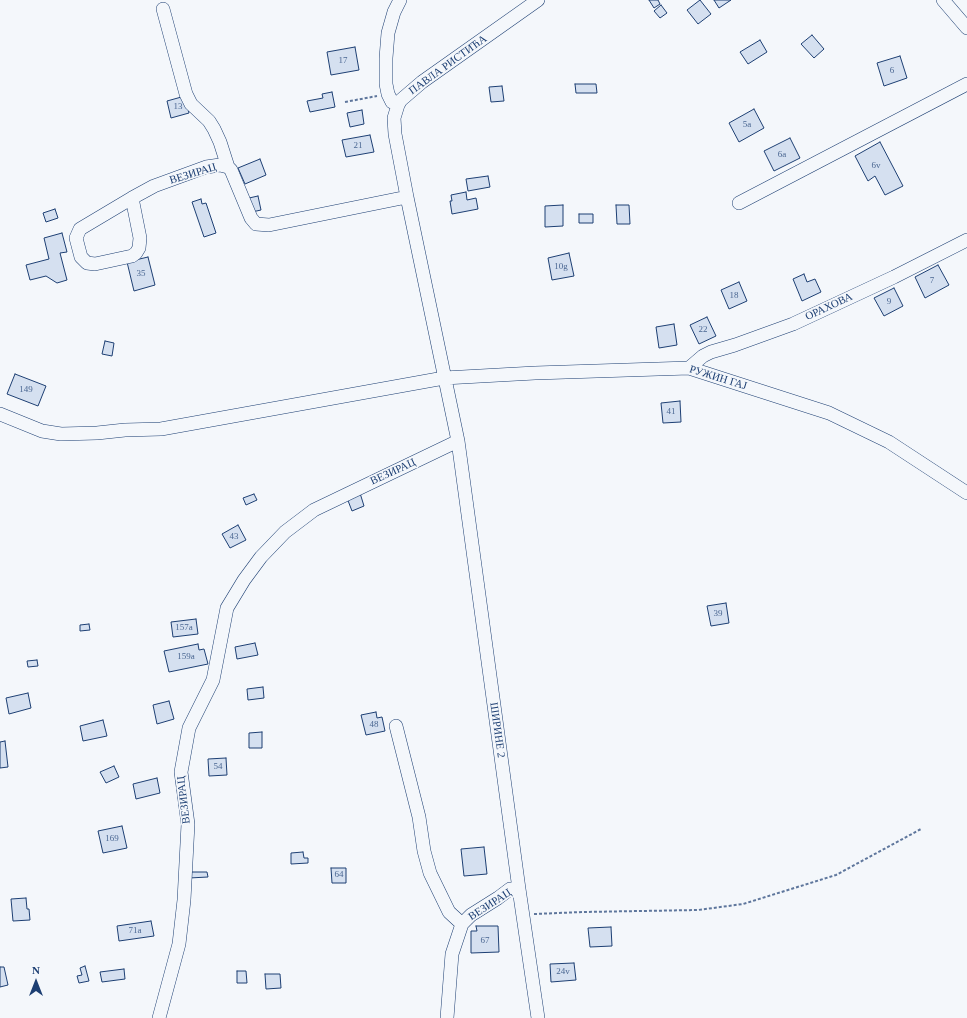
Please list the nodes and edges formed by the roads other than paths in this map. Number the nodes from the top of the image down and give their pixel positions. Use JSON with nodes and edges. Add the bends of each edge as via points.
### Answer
{"nodes":[{"id":1,"x":400,"y":0,"type":"edge"},
{"id":2,"x":538,"y":0,"type":"edge"},
{"id":3,"x":943,"y":0,"type":"edge"},
{"id":4,"x":163,"y":9,"type":"dead end"},
{"id":5,"x":967,"y":28,"type":"edge"},
{"id":6,"x":967,"y":84,"type":"edge"},
{"id":7,"x":398,"y":105,"type":"junction"},
{"id":8,"x":228,"y":167,"type":"junction"},
{"id":9,"x":132,"y":198,"type":"junction"},
{"id":10,"x":407,"y":198,"type":"junction"},
{"id":11,"x":739,"y":203,"type":"dead end"},
{"id":12,"x":967,"y":240,"type":"edge"},
{"id":13,"x":688,"y":368,"type":"junction"},
{"id":14,"x":444,"y":378,"type":"junction"},
{"id":15,"x":0,"y":414,"type":"edge"},
{"id":16,"x":458,"y":441,"type":"junction"},
{"id":17,"x":967,"y":493,"type":"edge"},
{"id":18,"x":396,"y":726,"type":"dead end"},
{"id":19,"x":518,"y":888,"type":"junction"},
{"id":20,"x":462,"y":924,"type":"junction"},
{"id":21,"x":159,"y":1018,"type":"edge"},
{"id":22,"x":447,"y":1018,"type":"edge"},
{"id":23,"x":538,"y":1018,"type":"edge"}],
"edges":[{"from":1,"to":7,"type":"street","via":[[388,33],[386,84],[392,102]]},
{"from":2,"to":7,"type":"street","name":"ПАВЛА РИСТИЋА","via":[[422,82]]},
{"from":3,"to":5,"type":"street"},
{"from":4,"to":8,"type":"street","via":[[186,94],[191,104],[214,129]]},
{"from":6,"to":11,"type":"street"},
{"from":7,"to":10,"type":"street","via":[[394,118],[395,134]]},
{"from":8,"to":9,"type":"street","name":"ВЕЗИРАЦ","via":[[206,167],[154,186]]},
{"from":8,"to":10,"type":"street","name":"ВЕЗИРАЦ","via":[[256,224],[269,225]]},
{"from":9,"to":9,"type":"street","name":"ВЕЗИРАЦ","via":[[80,229],[76,238],[81,257],[87,263],[95,264],[132,256],[139,248],[140,238]]},
{"from":10,"to":14,"type":"street"},
{"from":12,"to":13,"type":"street","name":"ОРАХОВА","via":[[793,324],[711,352]]},
{"from":13,"to":14,"type":"street","name":"РУЖИН ГАЈ"},
{"from":13,"to":17,"type":"street","name":"РУЖИН ГАЈ","via":[[829,413],[889,442]]},
{"from":14,"to":15,"type":"street","name":"РУЖИН ГАЈ","via":[[161,429],[61,434],[42,431]]},
{"from":14,"to":16,"type":"street"},
{"from":16,"to":19,"type":"street","name":"ШИРИНЕ 2"},
{"from":16,"to":21,"type":"street","name":"ВЕЗИРАЦ","via":[[314,510],[285,532],[261,557],[228,608],[213,680],[189,728],[180,772],[188,824],[184,900],[180,944]]},
{"from":18,"to":20,"type":"street","via":[[430,873],[449,912]]},
{"from":19,"to":20,"type":"street","name":"ВЕЗИРАЦ","via":[[510,889]]},
{"from":19,"to":23,"type":"street","name":"ШИРИНЕ 2"},
{"from":20,"to":22,"type":"street","name":"ВЕЗИРАЦ","via":[[452,954]]}]}
